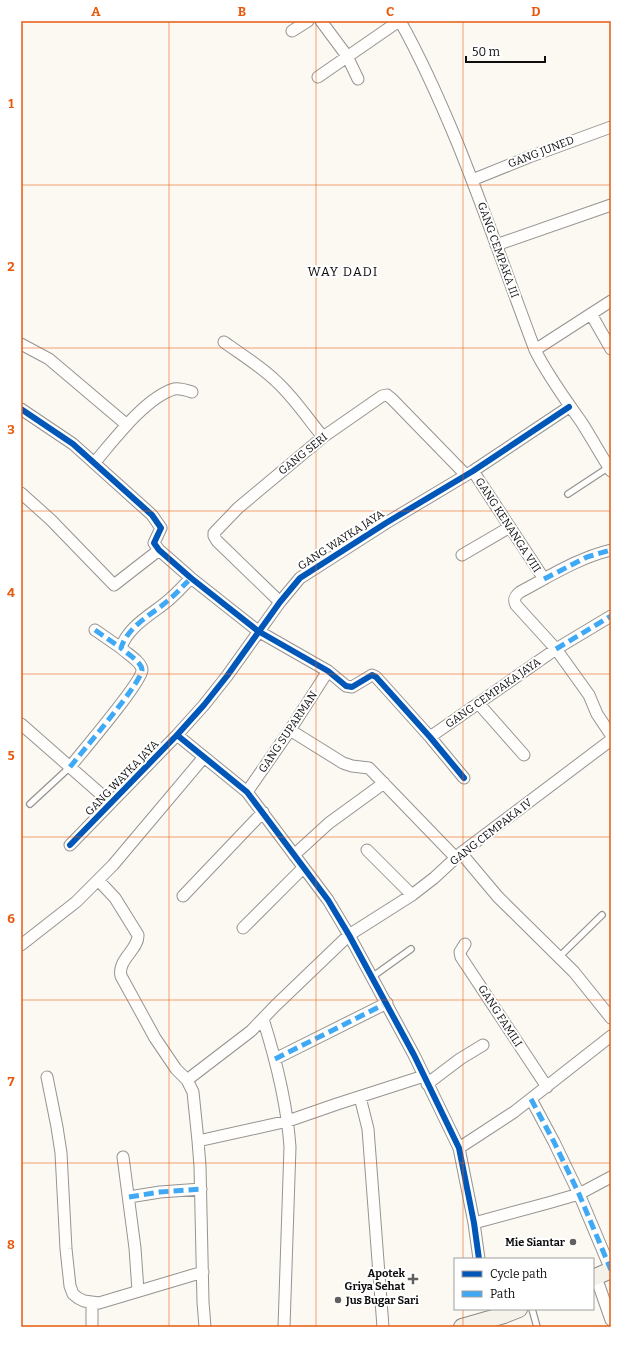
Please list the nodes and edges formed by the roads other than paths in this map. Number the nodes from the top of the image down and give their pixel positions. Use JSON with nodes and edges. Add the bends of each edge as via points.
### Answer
{"nodes":[{"id":1,"x":308,"y":21,"type":"edge"},
{"id":2,"x":321,"y":21,"type":"edge"},
{"id":3,"x":400,"y":21,"type":"edge"},
{"id":4,"x":292,"y":31,"type":"dead end"},
{"id":5,"x":347,"y":56,"type":"junction"},
{"id":6,"x":318,"y":77,"type":"dead end"},
{"id":7,"x":358,"y":79,"type":"dead end"},
{"id":8,"x":611,"y":127,"type":"edge"},
{"id":9,"x":472,"y":180,"type":"junction"},
{"id":10,"x":611,"y":206,"type":"edge"},
{"id":11,"x":496,"y":245,"type":"junction"},
{"id":12,"x":611,"y":301,"type":"edge"},
{"id":13,"x":591,"y":314,"type":"junction"},
{"id":14,"x":224,"y":342,"type":"dead end"},
{"id":15,"x":21,"y":344,"type":"edge"},
{"id":16,"x":611,"y":349,"type":"edge"},
{"id":17,"x":535,"y":350,"type":"junction"},
{"id":18,"x":192,"y":392,"type":"dead end"},
{"id":19,"x":569,"y":407,"type":"junction"},
{"id":20,"x":21,"y":409,"type":"edge"},
{"id":21,"x":127,"y":425,"type":"junction"},
{"id":22,"x":323,"y":437,"type":"junction"},
{"id":23,"x":95,"y":462,"type":"junction"},
{"id":24,"x":610,"y":469,"type":"edge"},
{"id":25,"x":469,"y":473,"type":"junction"},
{"id":26,"x":21,"y":493,"type":"edge"},
{"id":27,"x":568,"y":494,"type":"dead end"},
{"id":28,"x":510,"y":527,"type":"junction"},
{"id":29,"x":159,"y":550,"type":"junction"},
{"id":30,"x":611,"y":550,"type":"edge"},
{"id":31,"x":462,"y":555,"type":"dead end"},
{"id":32,"x":191,"y":578,"type":"junction"},
{"id":33,"x":544,"y":579,"type":"junction"},
{"id":34,"x":280,"y":602,"type":"junction"},
{"id":35,"x":611,"y":616,"type":"edge"},
{"id":36,"x":95,"y":630,"type":"dead end"},
{"id":37,"x":258,"y":631,"type":"junction"},
{"id":38,"x":121,"y":648,"type":"junction"},
{"id":39,"x":556,"y":649,"type":"junction"},
{"id":40,"x":328,"y":671,"type":"junction"},
{"id":41,"x":479,"y":704,"type":"junction"},
{"id":42,"x":21,"y":724,"type":"edge"},
{"id":43,"x":290,"y":730,"type":"junction"},
{"id":44,"x":177,"y":735,"type":"junction"},
{"id":45,"x":611,"y":735,"type":"edge"},
{"id":46,"x":430,"y":737,"type":"junction"},
{"id":47,"x":611,"y":740,"type":"edge"},
{"id":48,"x":524,"y":755,"type":"dead end"},
{"id":49,"x":204,"y":757,"type":"junction"},
{"id":50,"x":70,"y":767,"type":"junction"},
{"id":51,"x":464,"y":778,"type":"dead end"},
{"id":52,"x":384,"y":783,"type":"junction"},
{"id":53,"x":247,"y":792,"type":"junction"},
{"id":54,"x":111,"y":803,"type":"junction"},
{"id":55,"x":30,"y":804,"type":"dead end"},
{"id":56,"x":263,"y":812,"type":"junction"},
{"id":57,"x":70,"y":845,"type":"dead end"},
{"id":58,"x":367,"y":850,"type":"dead end"},
{"id":59,"x":294,"y":855,"type":"junction"},
{"id":60,"x":459,"y":855,"type":"junction"},
{"id":61,"x":304,"y":868,"type":"junction"},
{"id":62,"x":98,"y":880,"type":"junction"},
{"id":63,"x":412,"y":895,"type":"junction"},
{"id":64,"x":183,"y":896,"type":"dead end"},
{"id":65,"x":602,"y":915,"type":"dead end"},
{"id":66,"x":243,"y":928,"type":"dead end"},
{"id":67,"x":349,"y":935,"type":"junction"},
{"id":68,"x":465,"y":944,"type":"dead end"},
{"id":69,"x":21,"y":945,"type":"edge"},
{"id":70,"x":411,"y":950,"type":"dead end"},
{"id":71,"x":559,"y":957,"type":"junction"},
{"id":72,"x":372,"y":977,"type":"junction"},
{"id":73,"x":386,"y":1003,"type":"junction"},
{"id":74,"x":611,"y":1018,"type":"edge"},
{"id":75,"x":263,"y":1019,"type":"junction"},
{"id":76,"x":611,"y":1036,"type":"edge"},
{"id":77,"x":483,"y":1045,"type":"dead end"},
{"id":78,"x":275,"y":1059,"type":"junction"},
{"id":79,"x":47,"y":1077,"type":"dead end"},
{"id":80,"x":187,"y":1080,"type":"junction"},
{"id":81,"x":425,"y":1080,"type":"junction"},
{"id":82,"x":547,"y":1087,"type":"junction"},
{"id":83,"x":360,"y":1096,"type":"junction"},
{"id":84,"x":530,"y":1099,"type":"junction"},
{"id":85,"x":288,"y":1121,"type":"junction"},
{"id":86,"x":198,"y":1140,"type":"junction"},
{"id":87,"x":459,"y":1148,"type":"junction"},
{"id":88,"x":124,"y":1156,"type":"dead end"},
{"id":89,"x":611,"y":1177,"type":"edge"},
{"id":90,"x":201,"y":1189,"type":"junction"},
{"id":91,"x":579,"y":1194,"type":"junction"},
{"id":92,"x":129,"y":1197,"type":"junction"},
{"id":93,"x":474,"y":1223,"type":"junction"},
{"id":94,"x":479,"y":1258,"type":"edge"},
{"id":95,"x":203,"y":1272,"type":"junction"},
{"id":96,"x":603,"y":1274,"type":"edge"},
{"id":97,"x":138,"y":1290,"type":"junction"},
{"id":98,"x":92,"y":1303,"type":"junction"},
{"id":99,"x":514,"y":1310,"type":"edge"},
{"id":100,"x":532,"y":1310,"type":"edge"},
{"id":101,"x":486,"y":1315,"type":"edge"},
{"id":102,"x":611,"y":1320,"type":"edge"},
{"id":103,"x":468,"y":1326,"type":"edge"},
{"id":104,"x":92,"y":1327,"type":"edge"},
{"id":105,"x":205,"y":1327,"type":"edge"},
{"id":106,"x":284,"y":1327,"type":"edge"},
{"id":107,"x":383,"y":1327,"type":"edge"},
{"id":108,"x":537,"y":1327,"type":"edge"}],
"edges":[{"from":1,"to":4,"type":"street"},
{"from":2,"to":5,"type":"street"},
{"from":3,"to":5,"type":"street"},
{"from":3,"to":9,"type":"street","name":"GANG CEMPAKA III","via":[[426,71]]},
{"from":5,"to":6,"type":"street"},
{"from":5,"to":7,"type":"street"},
{"from":8,"to":9,"type":"street","name":"GANG JUNED"},
{"from":9,"to":11,"type":"street","name":"GANG CEMPAKA III"},
{"from":10,"to":11,"type":"street"},
{"from":11,"to":17,"type":"street","name":"GANG CEMPAKA III"},
{"from":12,"to":13,"type":"street"},
{"from":13,"to":16,"type":"street"},
{"from":13,"to":17,"type":"street"},
{"from":14,"to":22,"type":"street","via":[[278,383]]},
{"from":15,"to":21,"type":"street","via":[[49,359]]},
{"from":17,"to":19,"type":"street","name":"GANG CEMPAKA III"},
{"from":18,"to":21,"type":"street","via":[[179,389],[165,394],[149,404]]},
{"from":19,"to":24,"type":"street","name":"GANG CEMPAKA III"},
{"from":19,"to":25,"type":"street","name":"GANG WAYKA JAYA"},
{"from":20,"to":23,"type":"street","via":[[68,440]]},
{"from":21,"to":23,"type":"street"},
{"from":22,"to":25,"type":"street","name":"GANG SERI","via":[[387,395]]},
{"from":22,"to":34,"type":"street","name":"GANG SERI","via":[[238,508],[214,533],[217,541]]},
{"from":23,"to":29,"type":"street","via":[[160,525],[154,543]]},
{"from":24,"to":27,"type":"lane"},
{"from":25,"to":28,"type":"street","name":"GANG KENANGA VIII"},
{"from":25,"to":34,"type":"street","name":"GANG WAYKA JAYA","via":[[313,570],[296,582]]},
{"from":26,"to":29,"type":"street","via":[[114,585]]},
{"from":28,"to":31,"type":"street"},
{"from":28,"to":33,"type":"street","name":"GANG KENANGA VIII"},
{"from":29,"to":32,"type":"street"},
{"from":30,"to":33,"type":"street","via":[[587,557]]},
{"from":32,"to":37,"type":"street"},
{"from":32,"to":38,"type":"street","via":[[172,598],[135,627]]},
{"from":33,"to":39,"type":"street","via":[[520,592],[514,601]]},
{"from":34,"to":37,"type":"street","name":"GANG WAYKA JAYA"},
{"from":35,"to":39,"type":"street","name":"GANG CEMPAKA JAYA"},
{"from":36,"to":38,"type":"street"},
{"from":37,"to":40,"type":"street"},
{"from":37,"to":44,"type":"street","name":"GANG WAYKA JAYA","via":[[227,676]]},
{"from":38,"to":50,"type":"street","via":[[139,663],[142,672]]},
{"from":39,"to":41,"type":"street","name":"GANG CEMPAKA JAYA"},
{"from":39,"to":45,"type":"street","via":[[589,694],[597,714]]},
{"from":40,"to":43,"type":"street","name":"GANG SUPARMAN"},
{"from":40,"to":46,"type":"street","via":[[349,687],[372,675],[375,676]]},
{"from":41,"to":46,"type":"street","name":"GANG CEMPAKA JAYA"},
{"from":41,"to":48,"type":"street"},
{"from":42,"to":50,"type":"street"},
{"from":43,"to":52,"type":"street","via":[[343,763],[369,768]]},
{"from":43,"to":53,"type":"street","name":"GANG SUPARMAN"},
{"from":44,"to":49,"type":"street"},
{"from":44,"to":54,"type":"street","name":"GANG WAYKA JAYA"},
{"from":46,"to":51,"type":"street"},
{"from":47,"to":60,"type":"street","name":"GANG CEMPAKA IV"},
{"from":49,"to":53,"type":"street"},
{"from":49,"to":62,"type":"street"},
{"from":50,"to":54,"type":"street"},
{"from":50,"to":55,"type":"lane"},
{"from":52,"to":59,"type":"street","via":[[329,823]]},
{"from":52,"to":60,"type":"street"},
{"from":53,"to":56,"type":"street"},
{"from":54,"to":57,"type":"street","name":"GANG WAYKA JAYA"},
{"from":56,"to":59,"type":"street"},
{"from":56,"to":64,"type":"street"},
{"from":58,"to":63,"type":"street"},
{"from":59,"to":61,"type":"street"},
{"from":60,"to":63,"type":"street","name":"GANG CEMPAKA IV"},
{"from":60,"to":71,"type":"street"},
{"from":61,"to":66,"type":"street"},
{"from":61,"to":67,"type":"street","via":[[328,900]]},
{"from":62,"to":69,"type":"street","via":[[59,916]]},
{"from":62,"to":80,"type":"street","via":[[115,898],[138,935],[138,940],[122,967],[122,976],[155,1038],[176,1069]]},
{"from":63,"to":67,"type":"street","name":"GANG CEMPAKA IV"},
{"from":65,"to":71,"type":"lane"},
{"from":67,"to":72,"type":"street"},
{"from":67,"to":75,"type":"street","name":"GANG CEMPAKA IV"},
{"from":68,"to":82,"type":"street","name":"GANG FAMILI","via":[[460,952],[461,956]]},
{"from":70,"to":72,"type":"lane"},
{"from":71,"to":74,"type":"street"},
{"from":72,"to":73,"type":"street"},
{"from":73,"to":78,"type":"street"},
{"from":73,"to":81,"type":"street"},
{"from":75,"to":78,"type":"street"},
{"from":75,"to":80,"type":"street","name":"GANG CEMPAKA IV"},
{"from":76,"to":82,"type":"street"},
{"from":77,"to":81,"type":"street"},
{"from":78,"to":85,"type":"street"},
{"from":79,"to":98,"type":"street","via":[[60,1146],[70,1286],[78,1298]]},
{"from":80,"to":86,"type":"street","via":[[193,1092]]},
{"from":81,"to":83,"type":"street"},
{"from":81,"to":87,"type":"street"},
{"from":82,"to":84,"type":"street"},
{"from":83,"to":85,"type":"street"},
{"from":83,"to":107,"type":"street","via":[[368,1129]]},
{"from":84,"to":87,"type":"street"},
{"from":84,"to":91,"type":"street"},
{"from":85,"to":86,"type":"street"},
{"from":85,"to":106,"type":"street","via":[[290,1147]]},
{"from":86,"to":90,"type":"street"},
{"from":87,"to":93,"type":"street"},
{"from":88,"to":92,"type":"street"},
{"from":89,"to":91,"type":"street"},
{"from":90,"to":92,"type":"street"},
{"from":90,"to":95,"type":"street"},
{"from":91,"to":93,"type":"street"},
{"from":91,"to":96,"type":"street"},
{"from":92,"to":97,"type":"street"},
{"from":93,"to":94,"type":"street"},
{"from":95,"to":97,"type":"street"},
{"from":95,"to":105,"type":"street"},
{"from":96,"to":102,"type":"street"},
{"from":97,"to":98,"type":"street","via":[[108,1301]]},
{"from":98,"to":104,"type":"street"},
{"from":99,"to":101,"type":"main road"},
{"from":100,"to":108,"type":"lane"},
{"from":101,"to":103,"type":"main road"}]}
